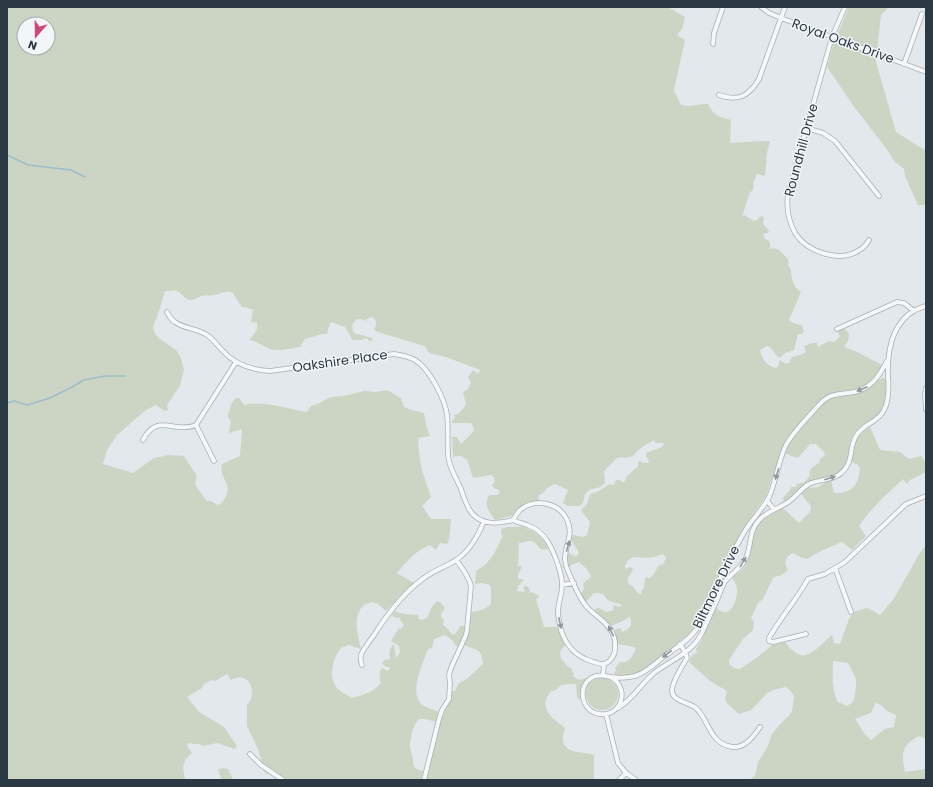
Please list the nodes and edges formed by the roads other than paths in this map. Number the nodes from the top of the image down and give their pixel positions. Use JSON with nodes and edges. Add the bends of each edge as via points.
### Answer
{"nodes":[{"id":1,"x":723,"y":7,"type":"edge"},
{"id":2,"x":761,"y":7,"type":"edge"},
{"id":3,"x":785,"y":7,"type":"edge"},
{"id":4,"x":845,"y":7,"type":"edge"},
{"id":5,"x":922,"y":14,"type":"dead end"},
{"id":6,"x":781,"y":18,"type":"junction"},
{"id":7,"x":832,"y":37,"type":"junction"},
{"id":8,"x":713,"y":44,"type":"dead end"},
{"id":9,"x":904,"y":64,"type":"junction"},
{"id":10,"x":926,"y":72,"type":"edge"},
{"id":11,"x":719,"y":95,"type":"dead end"},
{"id":12,"x":806,"y":128,"type":"junction"},
{"id":13,"x":879,"y":196,"type":"dead end"},
{"id":14,"x":870,"y":240,"type":"dead end"},
{"id":15,"x":926,"y":306,"type":"edge"},
{"id":16,"x":914,"y":311,"type":"junction"},
{"id":17,"x":166,"y":312,"type":"dead end"},
{"id":18,"x":837,"y":329,"type":"dead end"},
{"id":19,"x":888,"y":361,"type":"junction"},
{"id":20,"x":236,"y":362,"type":"junction"},
{"id":21,"x":926,"y":388,"type":"edge"},
{"id":22,"x":926,"y":410,"type":"edge"},
{"id":23,"x":196,"y":426,"type":"junction"},
{"id":24,"x":143,"y":440,"type":"dead end"},
{"id":25,"x":214,"y":461,"type":"dead end"},
{"id":26,"x":926,"y":496,"type":"edge"},
{"id":27,"x":767,"y":500,"type":"junction"},
{"id":28,"x":774,"y":509,"type":"junction"},
{"id":29,"x":513,"y":520,"type":"junction"},
{"id":30,"x":484,"y":521,"type":"junction"},
{"id":31,"x":456,"y":560,"type":"junction"},
{"id":32,"x":835,"y":568,"type":"junction"},
{"id":33,"x":574,"y":583,"type":"junction"},
{"id":34,"x":562,"y":585,"type":"junction"},
{"id":35,"x":852,"y":612,"type":"dead end"},
{"id":36,"x":806,"y":634,"type":"dead end"},
{"id":37,"x":680,"y":644,"type":"junction"},
{"id":38,"x":685,"y":652,"type":"junction"},
{"id":39,"x":362,"y":664,"type":"dead end"},
{"id":40,"x":604,"y":664,"type":"junction"},
{"id":41,"x":603,"y":675,"type":"junction"},
{"id":42,"x":611,"y":677,"type":"junction"},
{"id":43,"x":616,"y":709,"type":"junction"},
{"id":44,"x":606,"y":714,"type":"junction"},
{"id":45,"x":760,"y":727,"type":"dead end"},
{"id":46,"x":250,"y":754,"type":"dead end"},
{"id":47,"x":626,"y":774,"type":"junction"},
{"id":48,"x":283,"y":780,"type":"edge"},
{"id":49,"x":424,"y":780,"type":"edge"},
{"id":50,"x":619,"y":780,"type":"edge"},
{"id":51,"x":636,"y":780,"type":"edge"}],
"edges":[{"from":1,"to":8,"type":"street"},
{"from":2,"to":6,"type":"street","name":"Royal Oaks Drive"},
{"from":3,"to":6,"type":"street"},
{"from":4,"to":7,"type":"street","name":"Roundhill Drive"},
{"from":5,"to":9,"type":"street"},
{"from":6,"to":7,"type":"street","name":"Royal Oaks Drive"},
{"from":6,"to":11,"type":"street","via":[[754,86],[749,92],[736,98]]},
{"from":7,"to":9,"type":"street","name":"Royal Oaks Drive"},
{"from":7,"to":12,"type":"street","name":"Roundhill Drive"},
{"from":9,"to":10,"type":"street","name":"Royal Oaks Drive"},
{"from":12,"to":13,"type":"street","via":[[835,141]]},
{"from":12,"to":14,"type":"street","name":"Roundhill Drive","via":[[787,202],[788,218],[796,234],[812,248],[834,256],[856,252]]},
{"from":15,"to":16,"type":"street","name":"Biltmore Drive"},
{"from":16,"to":18,"type":"street","via":[[904,303],[897,302]]},
{"from":16,"to":19,"type":"street","name":"Biltmore Drive","via":[[894,334]]},
{"from":17,"to":20,"type":"street","name":"Oakshire Place","via":[[174,322],[208,335]]},
{"from":19,"to":27,"type":"street","name":"Biltmore Drive","one_way":true,"via":[[871,384],[859,391],[827,398],[805,421],[786,446]]},
{"from":28,"to":19,"type":"street","name":"Biltmore Drive","one_way":true,"via":[[790,500],[807,485],[837,476],[846,467],[859,431],[878,418],[885,409]]},
{"from":20,"to":23,"type":"street"},
{"from":20,"to":30,"type":"street","name":"Oakshire Place","via":[[253,369],[270,371],[394,354],[416,360],[427,372],[443,400],[448,422],[450,462],[469,509]]},
{"from":21,"to":22,"type":"street"},
{"from":23,"to":24,"type":"street","via":[[159,426],[150,430]]},
{"from":23,"to":25,"type":"street"},
{"from":26,"to":32,"type":"street","via":[[906,504],[848,560]]},
{"from":27,"to":28,"type":"street"},
{"from":27,"to":37,"type":"street","name":"Biltmore Drive","via":[[743,534],[699,626]]},
{"from":38,"to":28,"type":"street","name":"Biltmore Drive","one_way":true,"via":[[700,638],[724,583],[744,561],[754,526]]},
{"from":29,"to":30,"type":"street","via":[[493,524]]},
{"from":33,"to":29,"type":"street","one_way":true,"via":[[565,562],[570,528],[560,510],[548,503],[534,503],[517,513]]},
{"from":29,"to":34,"type":"street","via":[[532,527],[545,538],[562,575]]},
{"from":30,"to":31,"type":"street","via":[[473,543]]},
{"from":31,"to":39,"type":"street","via":[[424,578],[399,601],[361,655]]},
{"from":31,"to":49,"type":"street","via":[[470,580],[471,586],[467,629],[450,668],[449,699],[439,719]]},
{"from":32,"to":35,"type":"street"},
{"from":32,"to":36,"type":"street","via":[[808,579],[778,622],[769,641]]},
{"from":33,"to":34,"type":"street"},
{"from":40,"to":33,"type":"street","one_way":true,"via":[[614,654],[614,636],[607,624],[585,604]]},
{"from":34,"to":40,"type":"street","one_way":true,"via":[[558,613],[564,639],[581,657]]},
{"from":37,"to":38,"type":"street"},
{"from":37,"to":42,"type":"street","name":"Biltmore Drive","one_way":true,"via":[[639,674]]},
{"from":38,"to":43,"type":"street","name":"Biltmore Drive","via":[[655,672],[628,701]]},
{"from":38,"to":45,"type":"street","via":[[687,658],[674,682],[672,692],[676,698],[698,710],[717,740],[726,745],[739,747],[747,743]]},
{"from":40,"to":41,"type":"street"},
{"from":41,"to":42,"type":"street","name":"Biltmore Drive"},
{"from":41,"to":44,"type":"street","via":[[593,677],[586,684],[583,698],[591,711]]},
{"from":42,"to":43,"type":"street","via":[[622,690],[622,700]]},
{"from":43,"to":44,"type":"street","name":"Biltmore Drive"},
{"from":44,"to":47,"type":"street","via":[[616,760]]},
{"from":46,"to":48,"type":"street"},
{"from":47,"to":50,"type":"street"},
{"from":47,"to":51,"type":"street"}]}
